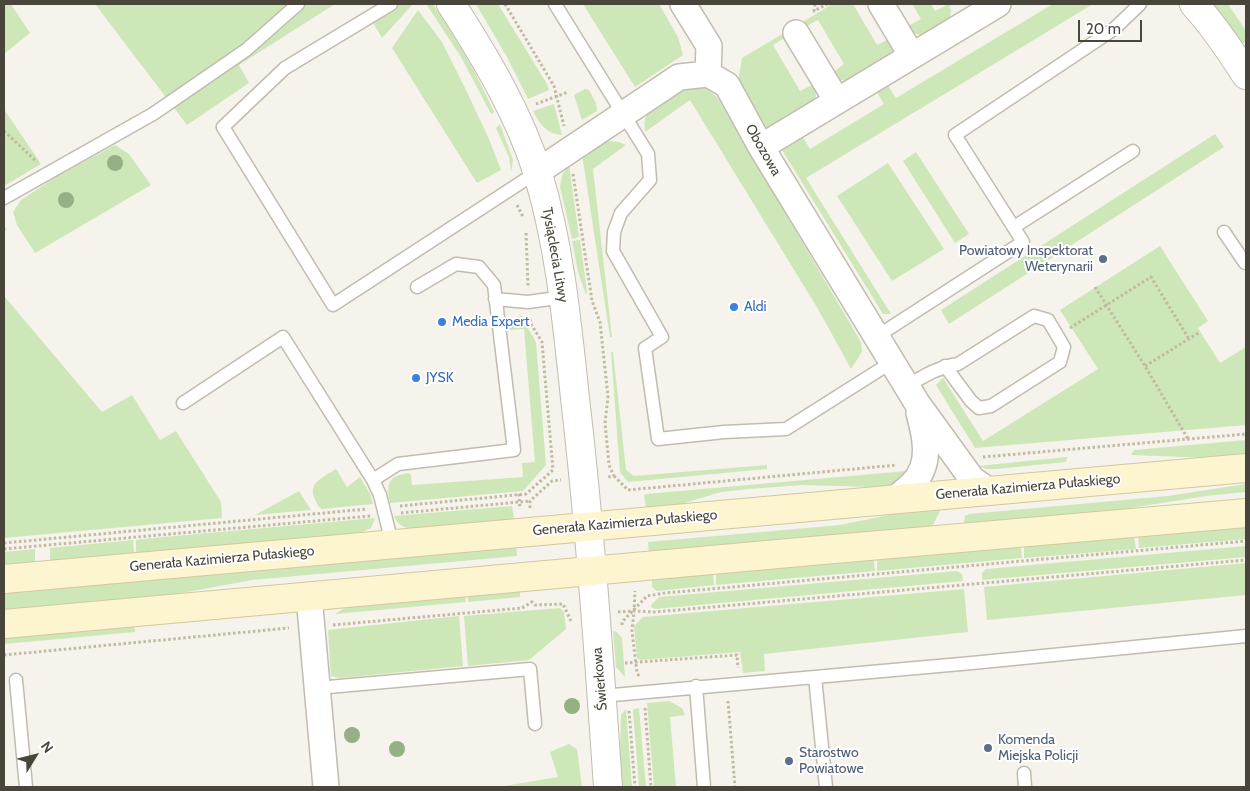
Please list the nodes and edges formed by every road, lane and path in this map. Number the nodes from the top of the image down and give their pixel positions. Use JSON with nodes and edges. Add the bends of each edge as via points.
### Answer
{"nodes":[{"id":1,"x":298,"y":4,"type":"edge"},
{"id":2,"x":391,"y":4,"type":"edge"},
{"id":3,"x":451,"y":4,"type":"edge"},
{"id":4,"x":555,"y":4,"type":"edge"},
{"id":5,"x":683,"y":4,"type":"edge"},
{"id":6,"x":815,"y":4,"type":"edge"},
{"id":7,"x":827,"y":4,"type":"edge"},
{"id":8,"x":880,"y":4,"type":"edge"},
{"id":9,"x":998,"y":4,"type":"edge"},
{"id":10,"x":1140,"y":4,"type":"edge"},
{"id":11,"x":1194,"y":4,"type":"edge"},
{"id":12,"x":967,"y":12,"type":"edge"},
{"id":13,"x":796,"y":33,"type":"dead end"},
{"id":14,"x":912,"y":56,"type":"junction"},
{"id":15,"x":708,"y":74,"type":"junction"},
{"id":16,"x":1246,"y":75,"type":"edge"},
{"id":17,"x":837,"y":101,"type":"junction"},
{"id":18,"x":622,"y":114,"type":"junction"},
{"id":19,"x":4,"y":131,"type":"edge"},
{"id":20,"x":761,"y":147,"type":"junction"},
{"id":21,"x":1133,"y":151,"type":"dead end"},
{"id":22,"x":48,"y":172,"type":"junction"},
{"id":23,"x":537,"y":172,"type":"junction"},
{"id":24,"x":513,"y":188,"type":"junction"},
{"id":25,"x":4,"y":198,"type":"edge"},
{"id":26,"x":1014,"y":227,"type":"junction"},
{"id":27,"x":1224,"y":232,"type":"dead end"},
{"id":28,"x":1246,"y":262,"type":"edge"},
{"id":29,"x":417,"y":287,"type":"dead end"},
{"id":30,"x":1095,"y":287,"type":"dead end"},
{"id":31,"x":564,"y":297,"type":"junction"},
{"id":32,"x":496,"y":298,"type":"junction"},
{"id":33,"x":528,"y":302,"type":"junction"},
{"id":34,"x":1106,"y":304,"type":"junction"},
{"id":35,"x":1066,"y":331,"type":"dead end"},
{"id":36,"x":1200,"y":332,"type":"dead end"},
{"id":37,"x":876,"y":337,"type":"junction"},
{"id":38,"x":1190,"y":339,"type":"junction"},
{"id":39,"x":892,"y":362,"type":"junction"},
{"id":40,"x":945,"y":366,"type":"junction"},
{"id":41,"x":1145,"y":366,"type":"junction"},
{"id":42,"x":912,"y":395,"type":"junction"},
{"id":43,"x":183,"y":403,"type":"dead end"},
{"id":44,"x":1188,"y":439,"type":"dead end"},
{"id":45,"x":1246,"y":468,"type":"edge"},
{"id":46,"x":373,"y":480,"type":"junction"},
{"id":47,"x":979,"y":491,"type":"junction"},
{"id":48,"x":896,"y":498,"type":"junction"},
{"id":49,"x":530,"y":501,"type":"dead end"},
{"id":50,"x":385,"y":511,"type":"junction"},
{"id":51,"x":1246,"y":513,"type":"edge"},
{"id":52,"x":588,"y":527,"type":"junction"},
{"id":53,"x":956,"y":538,"type":"junction"},
{"id":54,"x":1246,"y":541,"type":"edge"},
{"id":55,"x":4,"y":543,"type":"edge"},
{"id":56,"x":392,"y":543,"type":"junction"},
{"id":57,"x":4,"y":549,"type":"edge"},
{"id":58,"x":1246,"y":560,"type":"edge"},
{"id":59,"x":591,"y":570,"type":"junction"},
{"id":60,"x":4,"y":579,"type":"edge"},
{"id":61,"x":309,"y":596,"type":"junction"},
{"id":62,"x":529,"y":599,"type":"dead end"},
{"id":63,"x":634,"y":611,"type":"junction"},
{"id":64,"x":4,"y":624,"type":"edge"},
{"id":65,"x":574,"y":626,"type":"dead end"},
{"id":66,"x":623,"y":630,"type":"dead end"},
{"id":67,"x":1246,"y":636,"type":"edge"},
{"id":68,"x":624,"y":654,"type":"dead end"},
{"id":69,"x":625,"y":662,"type":"junction"},
{"id":70,"x":636,"y":662,"type":"junction"},
{"id":71,"x":815,"y":677,"type":"junction"},
{"id":72,"x":16,"y":680,"type":"dead end"},
{"id":73,"x":739,"y":684,"type":"junction"},
{"id":74,"x":696,"y":686,"type":"junction"},
{"id":75,"x":317,"y":688,"type":"junction"},
{"id":76,"x":644,"y":691,"type":"junction"},
{"id":77,"x":615,"y":694,"type":"junction"},
{"id":78,"x":535,"y":724,"type":"dead end"},
{"id":79,"x":1024,"y":773,"type":"dead end"},
{"id":80,"x":26,"y":787,"type":"edge"},
{"id":81,"x":326,"y":787,"type":"edge"},
{"id":82,"x":608,"y":787,"type":"edge"},
{"id":83,"x":635,"y":787,"type":"edge"},
{"id":84,"x":651,"y":787,"type":"edge"},
{"id":85,"x":704,"y":787,"type":"edge"},
{"id":86,"x":735,"y":787,"type":"edge"},
{"id":87,"x":826,"y":787,"type":"edge"},
{"id":88,"x":1025,"y":787,"type":"edge"}],
"edges":[{"from":1,"to":22,"type":"lane","via":[[246,50],[153,114]]},
{"from":2,"to":24,"type":"lane","via":[[285,68],[223,127],[334,305]]},
{"from":3,"to":23,"type":"street","name":"Tysiąclecia Litwy","via":[[514,113]]},
{"from":4,"to":18,"type":"lane"},
{"from":5,"to":15,"type":"street","via":[[709,46]]},
{"from":6,"to":7,"type":"path","via":[[814,12]]},
{"from":8,"to":14,"type":"street"},
{"from":9,"to":12,"type":"street"},
{"from":10,"to":26,"type":"lane","via":[[1114,28],[955,135]]},
{"from":11,"to":16,"type":"street","via":[[1220,35]]},
{"from":12,"to":14,"type":"street"},
{"from":13,"to":17,"type":"street"},
{"from":14,"to":17,"type":"street"},
{"from":15,"to":18,"type":"street","via":[[679,77]]},
{"from":15,"to":20,"type":"street","name":"Obozowa","via":[[727,86]]},
{"from":17,"to":20,"type":"street"},
{"from":18,"to":23,"type":"street"},
{"from":18,"to":39,"type":"lane","via":[[648,154],[650,180],[621,213],[614,232],[613,252],[662,338],[645,348],[658,439],[786,429]]},
{"from":19,"to":22,"type":"path"},
{"from":20,"to":37,"type":"street","name":"Obozowa"},
{"from":21,"to":26,"type":"lane"},
{"from":22,"to":25,"type":"lane"},
{"from":23,"to":24,"type":"lane"},
{"from":23,"to":31,"type":"street","name":"Tysiąclecia Litwy","via":[[552,225]]},
{"from":24,"to":33,"type":"path","via":[[526,223]]},
{"from":26,"to":37,"type":"lane","via":[[1023,242]]},
{"from":27,"to":28,"type":"lane"},
{"from":29,"to":32,"type":"lane","via":[[456,264],[479,268],[494,285]]},
{"from":30,"to":34,"type":"path"},
{"from":31,"to":33,"type":"lane"},
{"from":31,"to":52,"type":"street","name":"Tysiąclecia Litwy"},
{"from":32,"to":33,"type":"lane"},
{"from":32,"to":46,"type":"lane","via":[[514,450],[398,464]]},
{"from":33,"to":50,"type":"path","via":[[531,324],[542,342],[553,470],[526,494]]},
{"from":34,"to":35,"type":"path"},
{"from":34,"to":38,"type":"path","via":[[1150,277]]},
{"from":34,"to":41,"type":"path"},
{"from":36,"to":38,"type":"path"},
{"from":37,"to":39,"type":"street","name":"Obozowa"},
{"from":38,"to":41,"type":"path"},
{"from":39,"to":42,"type":"street","name":"Obozowa"},
{"from":40,"to":40,"type":"lane","via":[[958,364],[1034,316],[1048,320],[1064,347],[1060,362],[991,406],[979,408]]},
{"from":40,"to":42,"type":"lane","via":[[917,379]]},
{"from":41,"to":44,"type":"path"},
{"from":42,"to":47,"type":"street","name":"Obozowa"},
{"from":42,"to":48,"type":"street","name":"Obozowa","via":[[926,438],[925,462],[916,480]]},
{"from":43,"to":46,"type":"lane","via":[[283,337]]},
{"from":45,"to":47,"type":"main road","name":"Generała Kazimierza Pułaskiego"},
{"from":46,"to":50,"type":"lane"},
{"from":47,"to":48,"type":"main road","name":"Generała Kazimierza Pułaskiego"},
{"from":47,"to":53,"type":"main road","via":[[953,507],[950,525]]},
{"from":48,"to":52,"type":"main road","name":"Generała Kazimierza Pułaskiego"},
{"from":49,"to":50,"type":"path"},
{"from":50,"to":55,"type":"path"},
{"from":50,"to":56,"type":"lane"},
{"from":50,"to":57,"type":"path"},
{"from":51,"to":53,"type":"main road"},
{"from":52,"to":56,"type":"main road","name":"Generała Kazimierza Pułaskiego"},
{"from":52,"to":59,"type":"street","name":"Tysiąclecia Litwy"},
{"from":53,"to":59,"type":"main road"},
{"from":54,"to":63,"type":"path","via":[[665,593],[647,596]]},
{"from":56,"to":60,"type":"main road","name":"Generała Kazimierza Pułaskiego"},
{"from":58,"to":63,"type":"path","via":[[655,612]]},
{"from":59,"to":61,"type":"main road"},
{"from":59,"to":77,"type":"street","name":"Świerkowa"},
{"from":61,"to":64,"type":"main road"},
{"from":61,"to":75,"type":"street"},
{"from":62,"to":65,"type":"path","via":[[535,605],[563,604]]},
{"from":63,"to":66,"type":"path","via":[[622,622]]},
{"from":63,"to":70,"type":"path","via":[[632,631]]},
{"from":67,"to":71,"type":"lane"},
{"from":68,"to":69,"type":"path"},
{"from":69,"to":70,"type":"path"},
{"from":69,"to":77,"type":"path"},
{"from":70,"to":73,"type":"path","via":[[737,655]]},
{"from":70,"to":76,"type":"path"},
{"from":71,"to":73,"type":"lane"},
{"from":71,"to":87,"type":"lane"},
{"from":72,"to":80,"type":"lane"},
{"from":73,"to":74,"type":"lane"},
{"from":73,"to":86,"type":"path","via":[[740,696],[728,697]]},
{"from":74,"to":76,"type":"lane"},
{"from":74,"to":85,"type":"lane"},
{"from":75,"to":78,"type":"lane","via":[[530,669]]},
{"from":75,"to":81,"type":"street"},
{"from":76,"to":77,"type":"lane"},
{"from":76,"to":84,"type":"path"},
{"from":77,"to":82,"type":"street","name":"Świerkowa"},
{"from":77,"to":83,"type":"path"},
{"from":79,"to":88,"type":"lane"}]}
